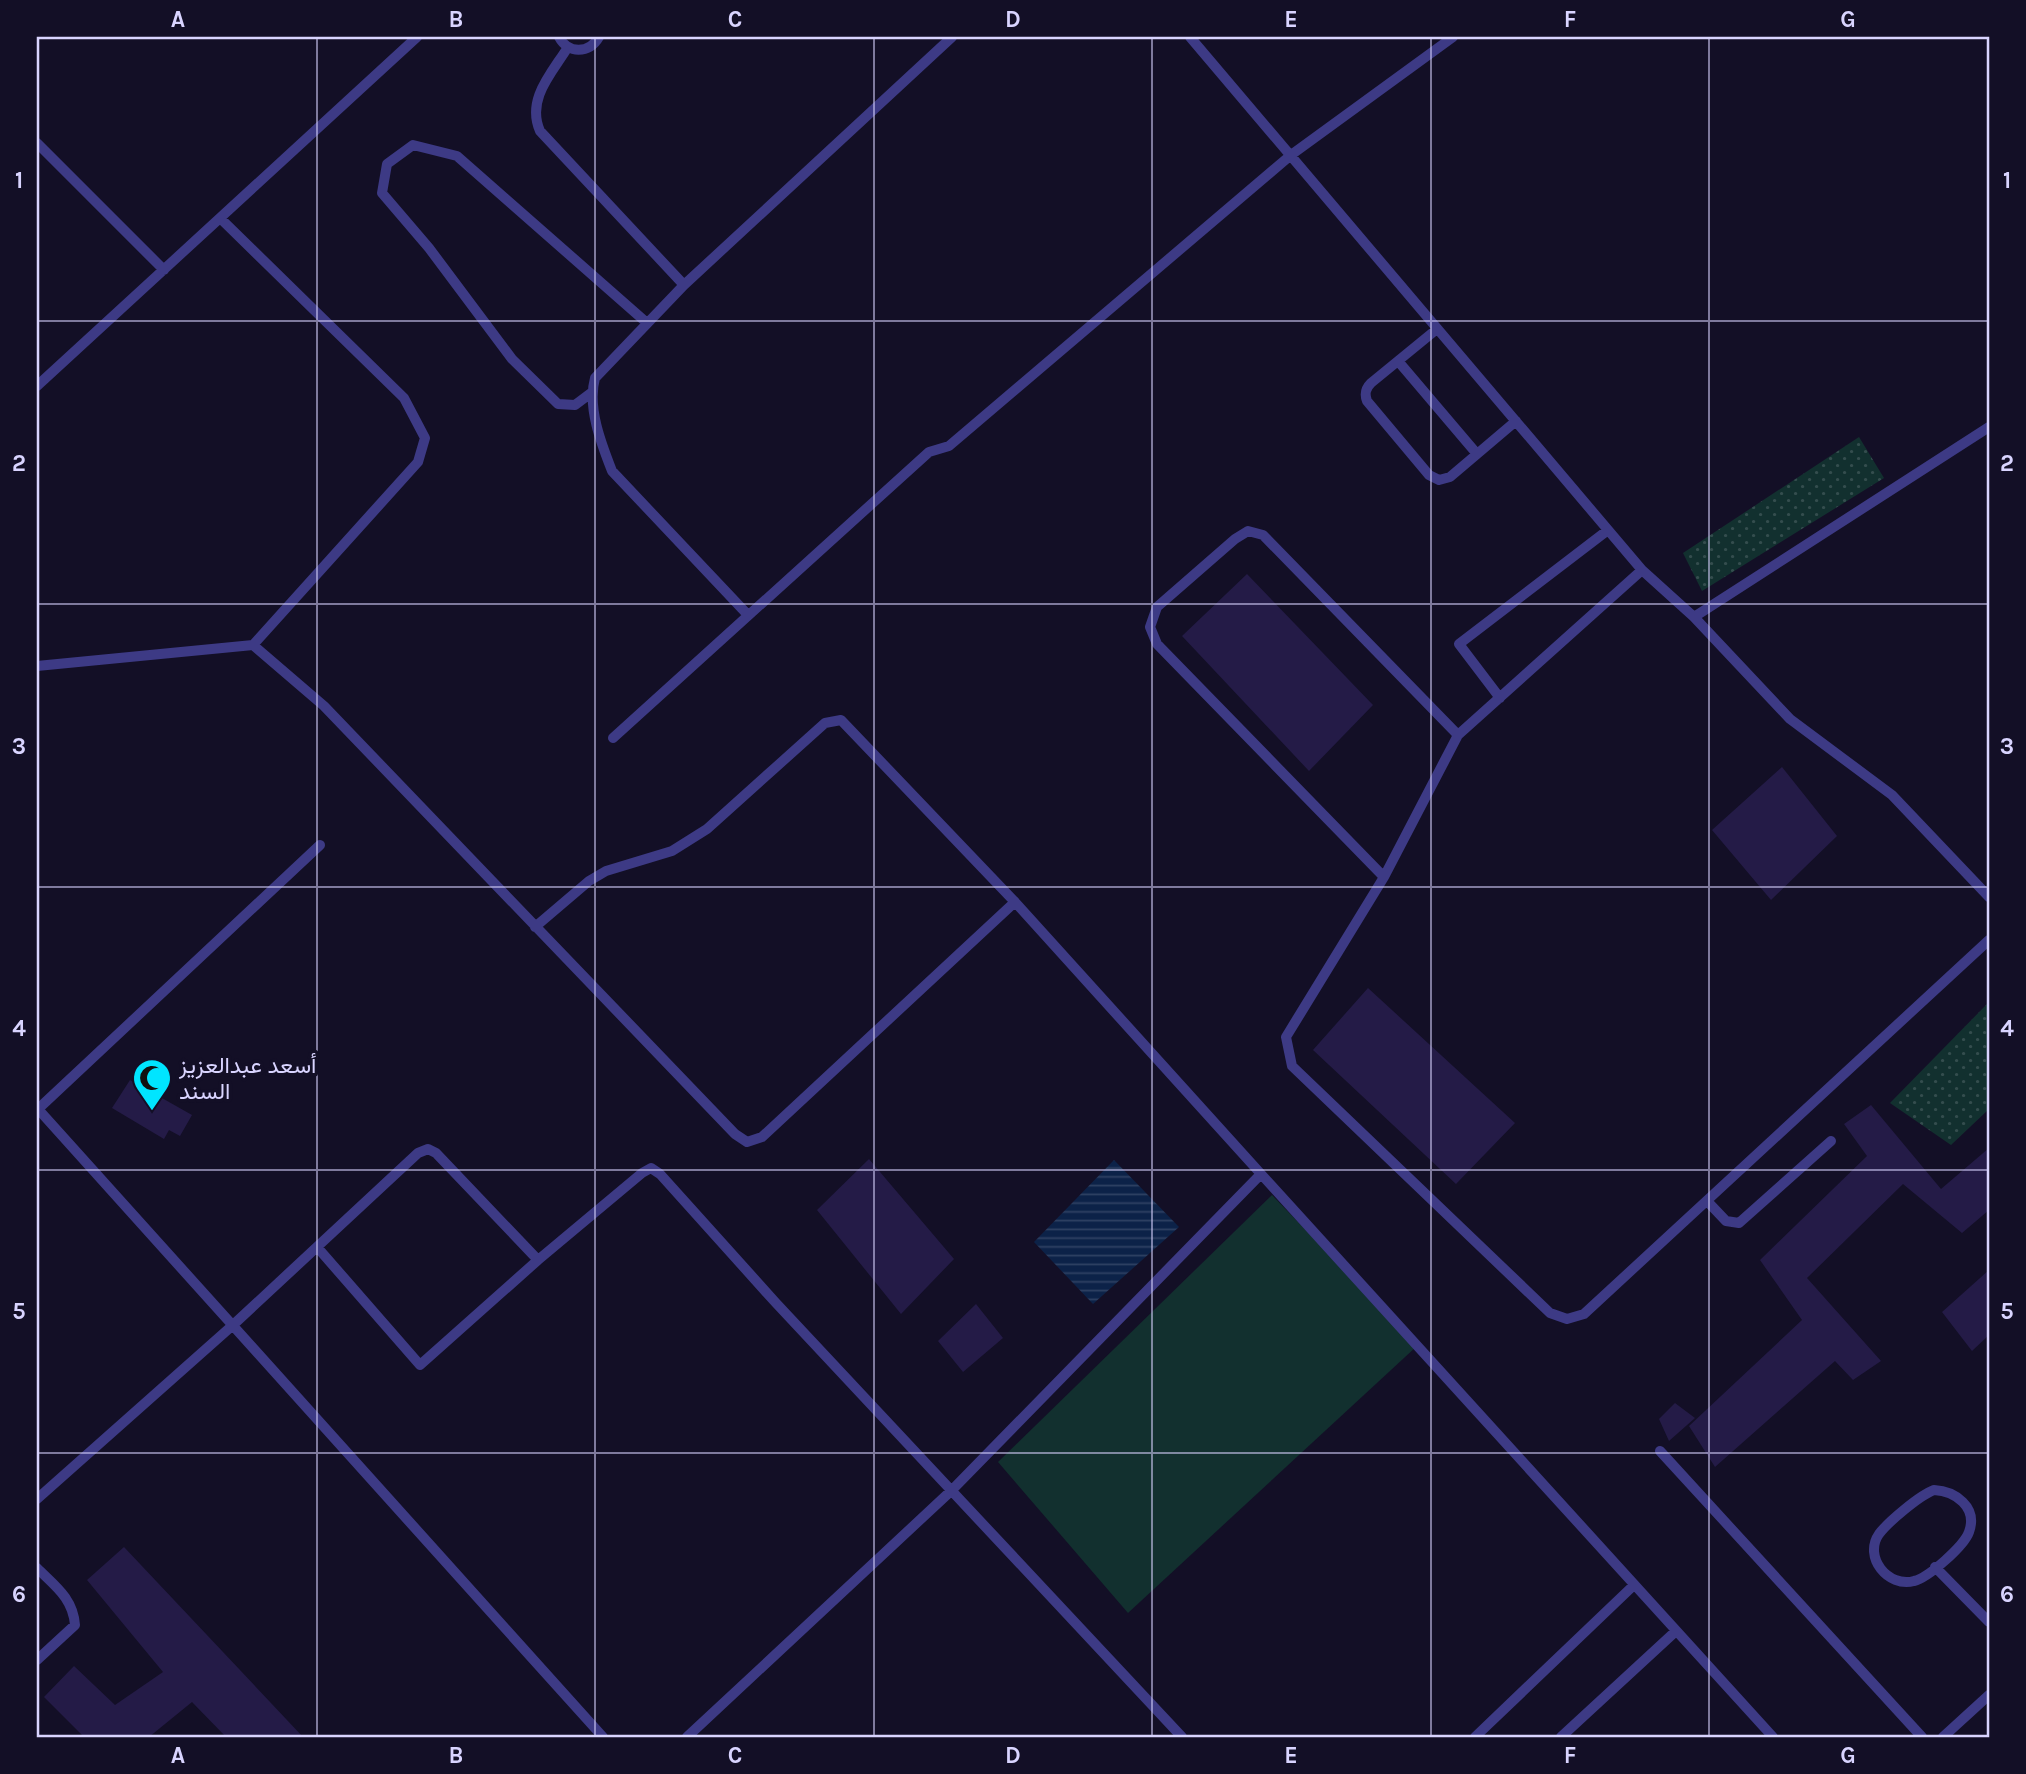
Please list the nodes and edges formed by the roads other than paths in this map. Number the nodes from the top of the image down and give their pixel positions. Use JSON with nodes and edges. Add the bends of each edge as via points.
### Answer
{"nodes":[{"id":1,"x":417,"y":37,"type":"edge"},
{"id":2,"x":559,"y":37,"type":"edge"},
{"id":3,"x":599,"y":37,"type":"edge"},
{"id":4,"x":952,"y":37,"type":"edge"},
{"id":5,"x":1190,"y":37,"type":"edge"},
{"id":6,"x":1453,"y":37,"type":"edge"},
{"id":7,"x":568,"y":47,"type":"junction"},
{"id":8,"x":37,"y":143,"type":"edge"},
{"id":9,"x":1291,"y":155,"type":"junction"},
{"id":10,"x":220,"y":218,"type":"junction"},
{"id":11,"x":164,"y":270,"type":"junction"},
{"id":12,"x":684,"y":285,"type":"junction"},
{"id":13,"x":647,"y":323,"type":"junction"},
{"id":14,"x":1437,"y":329,"type":"junction"},
{"id":15,"x":1398,"y":361,"type":"junction"},
{"id":16,"x":37,"y":386,"type":"edge"},
{"id":17,"x":591,"y":393,"type":"junction"},
{"id":18,"x":1516,"y":421,"type":"junction"},
{"id":19,"x":1989,"y":427,"type":"edge"},
{"id":20,"x":1477,"y":454,"type":"junction"},
{"id":21,"x":1608,"y":530,"type":"junction"},
{"id":22,"x":1642,"y":570,"type":"junction"},
{"id":23,"x":748,"y":615,"type":"junction"},
{"id":24,"x":1694,"y":617,"type":"junction"},
{"id":25,"x":253,"y":645,"type":"junction"},
{"id":26,"x":37,"y":666,"type":"edge"},
{"id":27,"x":1500,"y":698,"type":"junction"},
{"id":28,"x":1458,"y":735,"type":"junction"},
{"id":29,"x":613,"y":738,"type":"dead end"},
{"id":30,"x":320,"y":845,"type":"dead end"},
{"id":31,"x":1384,"y":877,"type":"junction"},
{"id":32,"x":1989,"y":897,"type":"edge"},
{"id":33,"x":1015,"y":902,"type":"junction"},
{"id":34,"x":535,"y":928,"type":"junction"},
{"id":35,"x":1989,"y":940,"type":"edge"},
{"id":36,"x":37,"y":1109,"type":"edge"},
{"id":37,"x":1831,"y":1141,"type":"dead end"},
{"id":38,"x":1261,"y":1174,"type":"junction"},
{"id":39,"x":1707,"y":1201,"type":"junction"},
{"id":40,"x":317,"y":1247,"type":"junction"},
{"id":41,"x":538,"y":1260,"type":"junction"},
{"id":42,"x":233,"y":1325,"type":"junction"},
{"id":43,"x":1660,"y":1451,"type":"dead end"},
{"id":44,"x":952,"y":1490,"type":"junction"},
{"id":45,"x":37,"y":1499,"type":"edge"},
{"id":46,"x":1935,"y":1567,"type":"junction"},
{"id":47,"x":37,"y":1568,"type":"edge"},
{"id":48,"x":46,"y":1577,"type":"junction"},
{"id":49,"x":1634,"y":1585,"type":"junction"},
{"id":50,"x":37,"y":1586,"type":"edge"},
{"id":51,"x":1989,"y":1622,"type":"edge"},
{"id":52,"x":1676,"y":1631,"type":"junction"},
{"id":53,"x":37,"y":1660,"type":"edge"},
{"id":54,"x":1989,"y":1695,"type":"edge"},
{"id":55,"x":603,"y":1737,"type":"edge"},
{"id":56,"x":687,"y":1737,"type":"edge"},
{"id":57,"x":1182,"y":1737,"type":"edge"},
{"id":58,"x":1475,"y":1737,"type":"edge"},
{"id":59,"x":1561,"y":1737,"type":"edge"},
{"id":60,"x":1773,"y":1737,"type":"edge"},
{"id":61,"x":1922,"y":1737,"type":"edge"},
{"id":62,"x":1943,"y":1737,"type":"edge"}],
"edges":[{"from":1,"to":10,"type":"lane"},
{"from":2,"to":7,"type":"lane"},
{"from":3,"to":7,"type":"lane","via":[[583,50]]},
{"from":4,"to":12,"type":"lane"},
{"from":5,"to":9,"type":"lane"},
{"from":6,"to":9,"type":"lane"},
{"from":7,"to":12,"type":"lane","via":[[537,96],[535,114],[540,131]]},
{"from":8,"to":11,"type":"lane"},
{"from":9,"to":14,"type":"lane"},
{"from":9,"to":23,"type":"lane","via":[[949,446],[929,452]]},
{"from":10,"to":11,"type":"lane"},
{"from":10,"to":25,"type":"lane","via":[[404,398],[425,438],[418,462]]},
{"from":11,"to":16,"type":"lane"},
{"from":12,"to":13,"type":"lane"},
{"from":13,"to":17,"type":"lane","via":[[594,378]]},
{"from":13,"to":17,"type":"lane","via":[[457,156],[413,145],[387,164],[382,193],[512,359],[558,404],[575,405]]},
{"from":14,"to":15,"type":"lane"},
{"from":14,"to":18,"type":"lane"},
{"from":15,"to":20,"type":"lane"},
{"from":15,"to":20,"type":"lane","via":[[1368,386],[1365,396],[1429,475],[1445,480]]},
{"from":17,"to":23,"type":"lane","via":[[612,471]]},
{"from":18,"to":20,"type":"lane"},
{"from":18,"to":21,"type":"lane"},
{"from":19,"to":24,"type":"lane"},
{"from":21,"to":22,"type":"lane"},
{"from":21,"to":27,"type":"lane","via":[[1459,644]]},
{"from":22,"to":24,"type":"lane"},
{"from":22,"to":27,"type":"lane"},
{"from":23,"to":29,"type":"lane"},
{"from":24,"to":32,"type":"lane","via":[[1790,719],[1892,795]]},
{"from":25,"to":26,"type":"lane"},
{"from":25,"to":34,"type":"lane","via":[[324,706]]},
{"from":27,"to":28,"type":"lane"},
{"from":28,"to":31,"type":"lane"},
{"from":28,"to":31,"type":"lane","via":[[1263,535],[1248,531],[1235,539],[1157,607],[1150,626],[1157,644]]},
{"from":30,"to":36,"type":"lane"},
{"from":31,"to":39,"type":"lane","via":[[1286,1037],[1292,1066],[1550,1313],[1567,1319],[1584,1314]]},
{"from":33,"to":34,"type":"lane","via":[[841,720],[833,720],[707,829],[672,851],[606,871]]},
{"from":33,"to":34,"type":"lane","via":[[762,1136],[747,1142]]},
{"from":33,"to":38,"type":"lane"},
{"from":35,"to":39,"type":"lane"},
{"from":36,"to":42,"type":"lane"},
{"from":37,"to":39,"type":"lane","via":[[1739,1223],[1726,1221]]},
{"from":38,"to":44,"type":"lane"},
{"from":38,"to":49,"type":"lane"},
{"from":40,"to":41,"type":"lane","via":[[418,1153],[428,1149]]},
{"from":40,"to":41,"type":"lane","via":[[420,1365]]},
{"from":40,"to":42,"type":"lane"},
{"from":41,"to":44,"type":"lane","via":[[651,1168]]},
{"from":42,"to":45,"type":"lane"},
{"from":42,"to":55,"type":"lane"},
{"from":43,"to":61,"type":"lane"},
{"from":44,"to":56,"type":"lane"},
{"from":44,"to":57,"type":"lane"},
{"from":46,"to":46,"type":"lane","via":[[1964,1541],[1970,1517],[1958,1496],[1934,1490],[1922,1495],[1879,1534],[1875,1547],[1876,1561],[1894,1581],[1921,1580]]},
{"from":46,"to":51,"type":"lane"},
{"from":47,"to":48,"type":"lane"},
{"from":48,"to":50,"type":"lane"},
{"from":48,"to":53,"type":"lane","via":[[68,1599],[75,1625]]},
{"from":49,"to":52,"type":"lane"},
{"from":49,"to":58,"type":"lane"},
{"from":52,"to":59,"type":"lane"},
{"from":52,"to":60,"type":"lane"},
{"from":54,"to":62,"type":"lane"}]}
